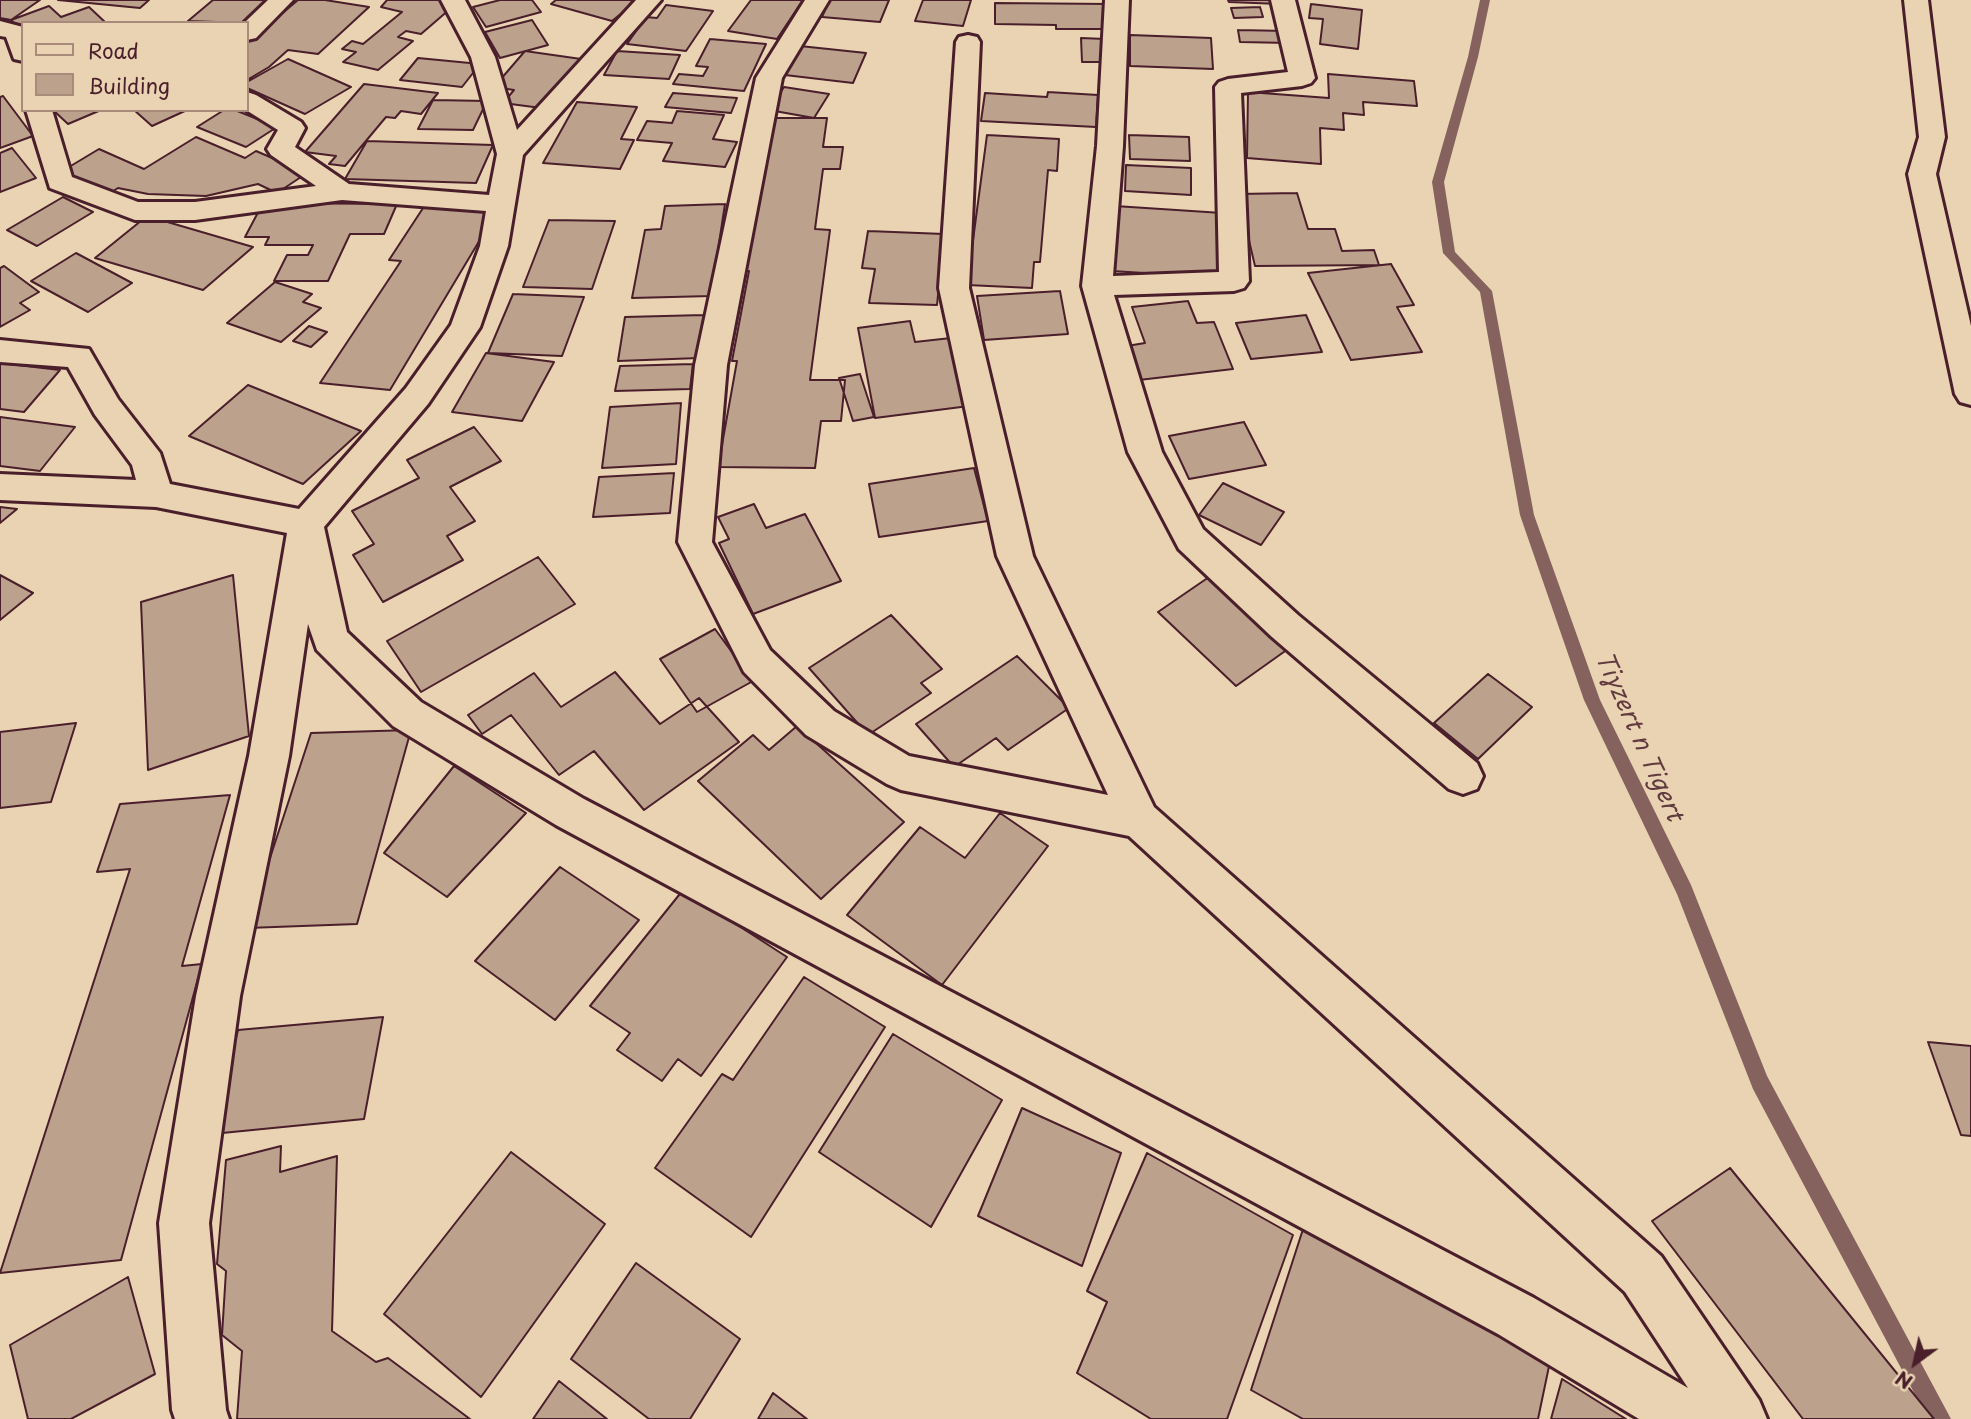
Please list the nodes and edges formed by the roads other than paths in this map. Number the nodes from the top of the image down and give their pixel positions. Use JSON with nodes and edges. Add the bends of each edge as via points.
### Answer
{"nodes":[{"id":1,"x":281,"y":0,"type":"edge"},
{"id":2,"x":453,"y":0,"type":"edge"},
{"id":3,"x":649,"y":0,"type":"edge"},
{"id":4,"x":817,"y":0,"type":"edge"},
{"id":5,"x":1117,"y":0,"type":"edge"},
{"id":6,"x":1283,"y":0,"type":"edge"},
{"id":7,"x":1916,"y":0,"type":"edge"},
{"id":8,"x":0,"y":28,"type":"edge"},
{"id":9,"x":248,"y":32,"type":"edge"},
{"id":10,"x":968,"y":42,"type":"dead end"},
{"id":11,"x":21,"y":47,"type":"edge"},
{"id":12,"x":248,"y":101,"type":"edge"},
{"id":13,"x":40,"y":112,"type":"edge"},
{"id":14,"x":510,"y":154,"type":"junction"},
{"id":15,"x":342,"y":192,"type":"junction"},
{"id":16,"x":501,"y":204,"type":"junction"},
{"id":17,"x":1097,"y":286,"type":"junction"},
{"id":18,"x":0,"y":351,"type":"edge"},
{"id":19,"x":1971,"y":394,"type":"edge"},
{"id":20,"x":0,"y":487,"type":"edge"},
{"id":21,"x":156,"y":494,"type":"junction"},
{"id":22,"x":306,"y":524,"type":"junction"},
{"id":23,"x":1463,"y":776,"type":"dead end"},
{"id":24,"x":1140,"y":820,"type":"junction"},
{"id":25,"x":202,"y":1419,"type":"edge"},
{"id":26,"x":1690,"y":1419,"type":"edge"},
{"id":27,"x":1740,"y":1419,"type":"edge"}],
"edges":[{"from":1,"to":9,"type":"street"},
{"from":2,"to":14,"type":"street","via":[[483,57]]},
{"from":3,"to":14,"type":"street"},
{"from":4,"to":24,"type":"street","via":[[769,78],[710,365],[695,542],[757,661],[820,723],[901,772]]},
{"from":5,"to":17,"type":"street"},
{"from":6,"to":17,"type":"street","via":[[1302,78],[1228,86],[1234,281]]},
{"from":7,"to":19,"type":"street","via":[[1932,137],[1922,174]]},
{"from":8,"to":11,"type":"street","via":[[17,33]]},
{"from":10,"to":24,"type":"street","via":[[954,288],[1015,556]]},
{"from":12,"to":15,"type":"street","via":[[292,128],[280,149]]},
{"from":13,"to":15,"type":"street","via":[[60,181],[135,211],[195,211]]},
{"from":14,"to":16,"type":"street"},
{"from":15,"to":16,"type":"street"},
{"from":16,"to":22,"type":"street","via":[[494,246],[465,327],[417,396]]},
{"from":17,"to":23,"type":"street","via":[[1145,452],[1191,539],[1285,626]]},
{"from":18,"to":21,"type":"street","via":[[78,357],[106,407],[148,462]]},
{"from":20,"to":21,"type":"street"},
{"from":21,"to":22,"type":"street"},
{"from":22,"to":25,"type":"street","via":[[270,756],[218,996],[184,1223]]},
{"from":22,"to":26,"type":"street","via":[[330,639],[407,714],[570,812],[1516,1316]]},
{"from":24,"to":27,"type":"street","via":[[1643,1274]]}]}
